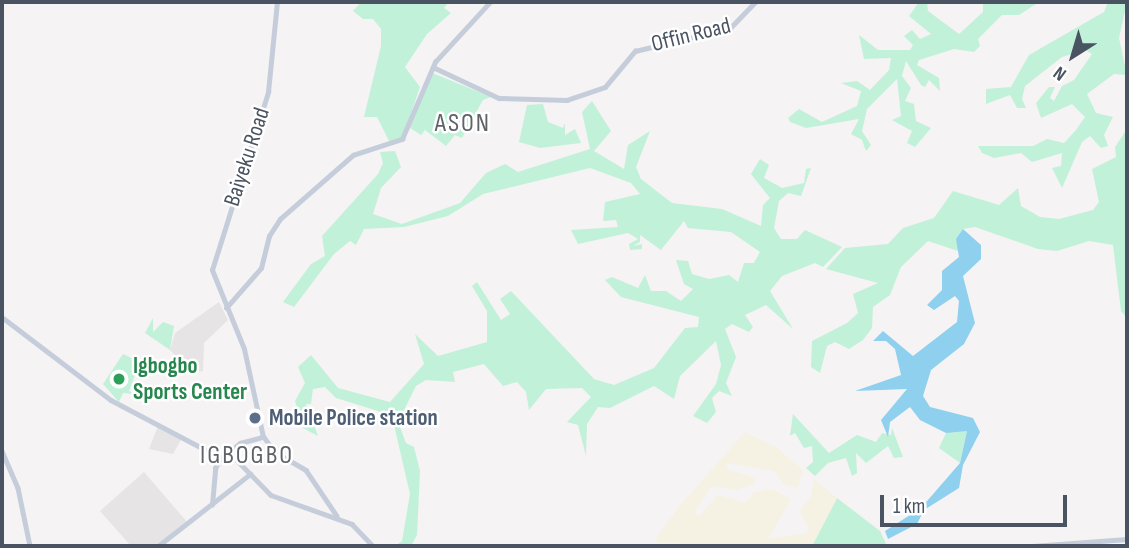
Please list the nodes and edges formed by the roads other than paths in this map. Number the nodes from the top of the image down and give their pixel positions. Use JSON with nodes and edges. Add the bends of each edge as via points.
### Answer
{"nodes":[{"id":1,"x":276,"y":2,"type":"edge"},
{"id":2,"x":490,"y":2,"type":"edge"},
{"id":3,"x":755,"y":2,"type":"edge"},
{"id":4,"x":432,"y":68,"type":"junction"},
{"id":5,"x":225,"y":308,"type":"junction"},
{"id":6,"x":2,"y":317,"type":"edge"},
{"id":7,"x":264,"y":437,"type":"dead end"},
{"id":8,"x":2,"y":451,"type":"edge"},
{"id":9,"x":229,"y":452,"type":"junction"},
{"id":10,"x":221,"y":459,"type":"junction"},
{"id":11,"x":237,"y":461,"type":"junction"},
{"id":12,"x":250,"y":474,"type":"junction"},
{"id":13,"x":212,"y":506,"type":"junction"},
{"id":14,"x":337,"y":517,"type":"junction"},
{"id":15,"x":1127,"y":540,"type":"edge"},
{"id":16,"x":30,"y":546,"type":"edge"},
{"id":17,"x":158,"y":546,"type":"edge"},
{"id":18,"x":373,"y":546,"type":"edge"},
{"id":19,"x":1032,"y":546,"type":"edge"},
{"id":20,"x":1049,"y":546,"type":"edge"}],
"edges":[{"from":1,"to":5,"type":"main road","name":"Baiyeku Road","via":[[268,92],[212,270]]},
{"from":2,"to":4,"type":"main road"},
{"from":3,"to":4,"type":"main road","name":"Offin Road","via":[[730,28],[635,51],[605,87],[585,96],[517,103]]},
{"from":4,"to":5,"type":"main road","via":[[398,143],[353,155],[280,219],[269,236],[261,268]]},
{"from":5,"to":9,"type":"main road","name":"Baiyeku Road","via":[[244,349],[263,437]]},
{"from":6,"to":10,"type":"main road","via":[[111,400]]},
{"from":7,"to":14,"type":"main road","via":[[275,452],[306,470]]},
{"from":8,"to":16,"type":"main road","via":[[18,488]]},
{"from":9,"to":10,"type":"main road"},
{"from":9,"to":11,"type":"main road"},
{"from":10,"to":11,"type":"main road"},
{"from":10,"to":13,"type":"main road"},
{"from":11,"to":12,"type":"main road"},
{"from":12,"to":13,"type":"main road"},
{"from":12,"to":14,"type":"main road","via":[[272,496]]},
{"from":13,"to":17,"type":"main road"},
{"from":14,"to":18,"type":"main road","via":[[360,529]]},
{"from":15,"to":19,"type":"main road"},
{"from":15,"to":20,"type":"main road"}]}
